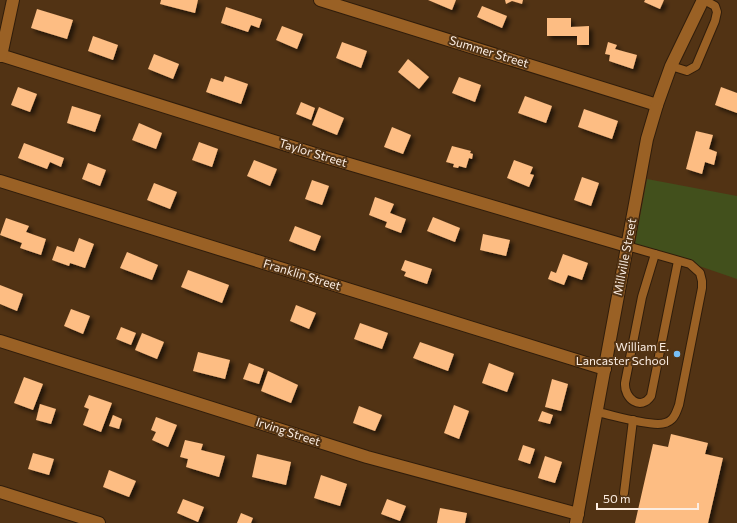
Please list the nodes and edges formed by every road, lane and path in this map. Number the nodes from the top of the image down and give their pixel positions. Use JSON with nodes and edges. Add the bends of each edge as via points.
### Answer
{"nodes":[{"id":1,"x":13,"y":0,"type":"edge"},
{"id":2,"x":320,"y":0,"type":"edge"},
{"id":3,"x":704,"y":0,"type":"edge"},
{"id":4,"x":0,"y":56,"type":"edge"},
{"id":5,"x":671,"y":66,"type":"junction"},
{"id":6,"x":657,"y":105,"type":"junction"},
{"id":7,"x":0,"y":181,"type":"edge"},
{"id":8,"x":627,"y":246,"type":"junction"},
{"id":9,"x":655,"y":254,"type":"junction"},
{"id":10,"x":678,"y":261,"type":"junction"},
{"id":11,"x":0,"y":341,"type":"edge"},
{"id":12,"x":605,"y":369,"type":"junction"},
{"id":13,"x":597,"y":412,"type":"junction"},
{"id":14,"x":633,"y":420,"type":"junction"},
{"id":15,"x":0,"y":492,"type":"edge"},
{"id":16,"x":624,"y":493,"type":"dead end"},
{"id":17,"x":577,"y":518,"type":"edge"},
{"id":18,"x":99,"y":523,"type":"edge"}],
"edges":[{"from":1,"to":4,"type":"street"},
{"from":2,"to":6,"type":"street","name":"Summer Street"},
{"from":3,"to":5,"type":"street","name":"Millville Street"},
{"from":3,"to":5,"type":"lane","via":[[715,6],[717,12],[696,66],[688,71]]},
{"from":4,"to":8,"type":"street","name":"Taylor Street","via":[[315,154]]},
{"from":5,"to":6,"type":"street","name":"Millville Street"},
{"from":6,"to":8,"type":"street","name":"Millville Street","via":[[647,139]]},
{"from":7,"to":12,"type":"street","name":"Franklin Street"},
{"from":8,"to":9,"type":"lane"},
{"from":8,"to":12,"type":"street","name":"Millville Street"},
{"from":9,"to":10,"type":"lane"},
{"from":9,"to":10,"type":"lane","via":[[642,297],[624,384],[624,390],[630,400],[643,403],[651,396]]},
{"from":10,"to":14,"type":"lane","via":[[690,264],[700,273],[702,281],[679,405],[676,414],[665,423]]},
{"from":11,"to":17,"type":"street","name":"Irving Street","via":[[367,457]]},
{"from":12,"to":13,"type":"street","name":"Millville Street"},
{"from":13,"to":14,"type":"lane"},
{"from":13,"to":17,"type":"street","name":"Millville Street"},
{"from":14,"to":16,"type":"lane"},
{"from":15,"to":18,"type":"street"}]}
